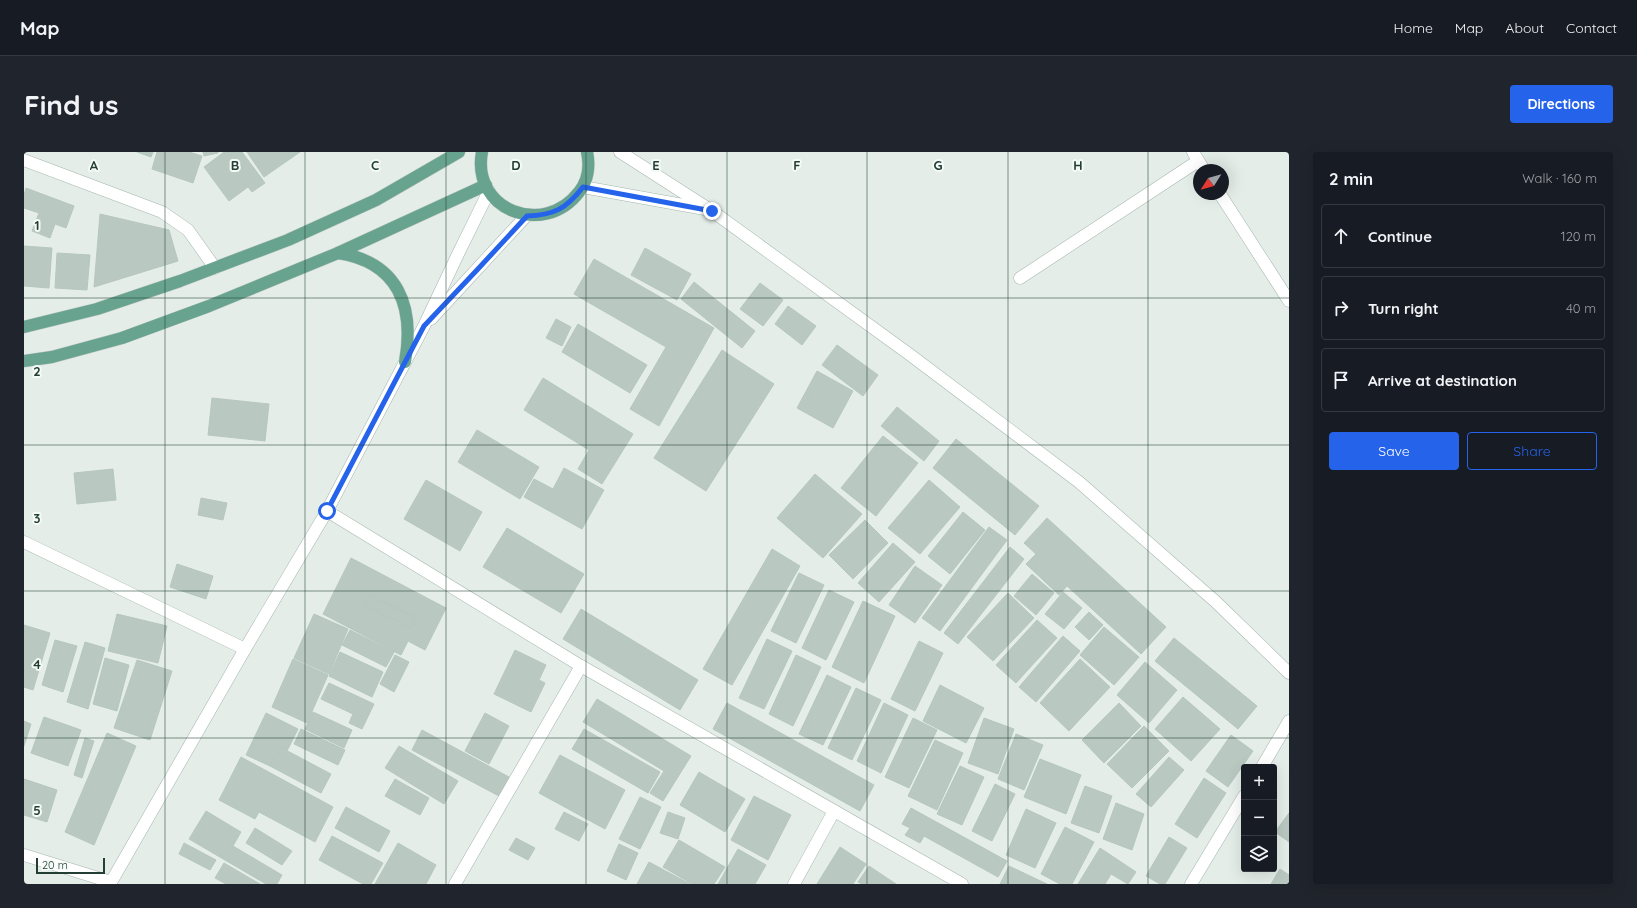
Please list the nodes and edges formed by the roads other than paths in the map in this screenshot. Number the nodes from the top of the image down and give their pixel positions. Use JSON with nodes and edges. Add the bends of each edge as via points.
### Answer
{"nodes":[{"id":1,"x":459,"y":152,"type":"edge"},
{"id":2,"x":482,"y":152,"type":"edge"},
{"id":3,"x":587,"y":152,"type":"edge"},
{"id":4,"x":620,"y":152,"type":"edge"},
{"id":5,"x":24,"y":160,"type":"edge"},
{"id":6,"x":1199,"y":161,"type":"edge"},
{"id":7,"x":583,"y":187,"type":"junction"},
{"id":8,"x":488,"y":188,"type":"junction"},
{"id":9,"x":1224,"y":200,"type":"edge"},
{"id":10,"x":712,"y":211,"type":"junction"},
{"id":11,"x":527,"y":216,"type":"junction"},
{"id":12,"x":338,"y":253,"type":"junction"},
{"id":13,"x":215,"y":268,"type":"junction"},
{"id":14,"x":1020,"y":278,"type":"dead end"},
{"id":15,"x":1289,"y":302,"type":"edge"},
{"id":16,"x":424,"y":326,"type":"junction"},
{"id":17,"x":24,"y":327,"type":"edge"},
{"id":18,"x":24,"y":361,"type":"edge"},
{"id":19,"x":405,"y":362,"type":"junction"},
{"id":20,"x":327,"y":511,"type":"junction"},
{"id":21,"x":24,"y":542,"type":"edge"},
{"id":22,"x":245,"y":649,"type":"junction"},
{"id":23,"x":581,"y":666,"type":"junction"},
{"id":24,"x":1289,"y":673,"type":"edge"},
{"id":25,"x":1289,"y":721,"type":"edge"},
{"id":26,"x":1264,"y":764,"type":"edge"},
{"id":27,"x":1242,"y":800,"type":"edge"},
{"id":28,"x":834,"y":811,"type":"junction"},
{"id":29,"x":24,"y":855,"type":"edge"},
{"id":30,"x":110,"y":883,"type":"edge"},
{"id":31,"x":455,"y":884,"type":"edge"},
{"id":32,"x":794,"y":884,"type":"edge"},
{"id":33,"x":962,"y":884,"type":"edge"},
{"id":34,"x":1191,"y":884,"type":"edge"}],
"edges":[{"from":1,"to":13,"type":"main road","via":[[376,200],[288,240]]},
{"from":2,"to":8,"type":"main road","via":[[481,172]]},
{"from":3,"to":7,"type":"main road","via":[[588,174]]},
{"from":4,"to":10,"type":"street"},
{"from":5,"to":13,"type":"street","via":[[162,212],[188,230]]},
{"from":6,"to":14,"type":"street"},
{"from":7,"to":10,"type":"street"},
{"from":7,"to":11,"type":"main road","via":[[573,201],[559,210],[544,215]]},
{"from":8,"to":11,"type":"main road","via":[[506,207]]},
{"from":8,"to":12,"type":"main road"},
{"from":8,"to":16,"type":"street"},
{"from":9,"to":15,"type":"street"},
{"from":10,"to":24,"type":"street","via":[[1079,482],[1216,602]]},
{"from":11,"to":16,"type":"street"},
{"from":12,"to":18,"type":"main road","via":[[209,306],[122,338],[52,357]]},
{"from":12,"to":19,"type":"main road","via":[[369,261],[390,279],[398,291],[408,324]]},
{"from":13,"to":17,"type":"main road","via":[[97,310]]},
{"from":16,"to":19,"type":"street"},
{"from":19,"to":20,"type":"street"},
{"from":20,"to":22,"type":"street"},
{"from":20,"to":23,"type":"street"},
{"from":21,"to":22,"type":"street"},
{"from":22,"to":30,"type":"street"},
{"from":23,"to":28,"type":"street"},
{"from":23,"to":31,"type":"street"},
{"from":25,"to":26,"type":"street"},
{"from":27,"to":34,"type":"street"},
{"from":28,"to":32,"type":"street"},
{"from":28,"to":33,"type":"street"},
{"from":29,"to":30,"type":"street"}]}
